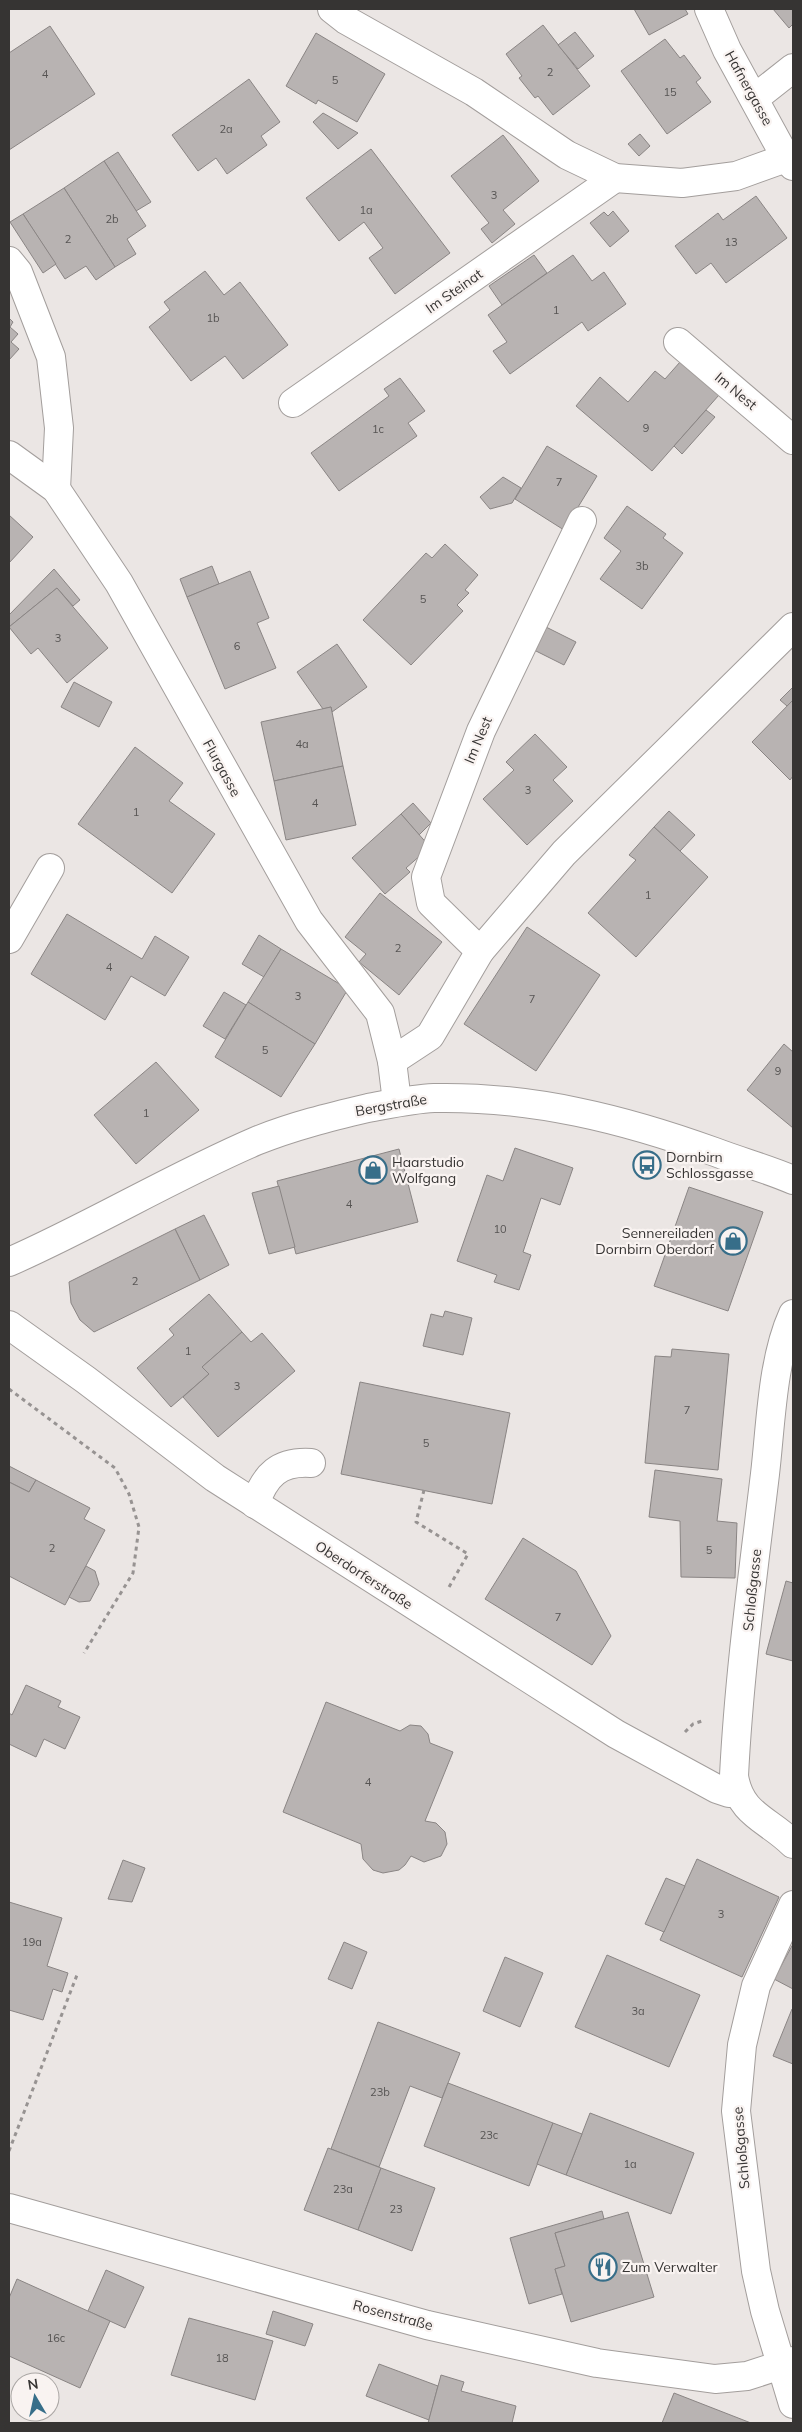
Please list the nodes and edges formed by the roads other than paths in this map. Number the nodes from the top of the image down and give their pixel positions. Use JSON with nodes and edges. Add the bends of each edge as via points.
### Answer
{"nodes":[{"id":1,"x":332,"y":9,"type":"edge"},
{"id":2,"x":709,"y":9,"type":"edge"},
{"id":3,"x":793,"y":68,"type":"edge"},
{"id":4,"x":755,"y":98,"type":"junction"},
{"id":5,"x":790,"y":162,"type":"edge"},
{"id":6,"x":615,"y":178,"type":"junction"},
{"id":7,"x":9,"y":260,"type":"edge"},
{"id":8,"x":678,"y":342,"type":"dead end"},
{"id":9,"x":293,"y":403,"type":"dead end"},
{"id":10,"x":793,"y":440,"type":"edge"},
{"id":11,"x":9,"y":455,"type":"edge"},
{"id":12,"x":56,"y":489,"type":"junction"},
{"id":13,"x":582,"y":522,"type":"dead end"},
{"id":14,"x":793,"y":627,"type":"edge"},
{"id":15,"x":50,"y":868,"type":"dead end"},
{"id":16,"x":9,"y":939,"type":"edge"},
{"id":17,"x":480,"y":951,"type":"junction"},
{"id":18,"x":392,"y":1061,"type":"junction"},
{"id":19,"x":397,"y":1102,"type":"junction"},
{"id":20,"x":793,"y":1180,"type":"edge"},
{"id":21,"x":9,"y":1262,"type":"edge"},
{"id":22,"x":793,"y":1314,"type":"edge"},
{"id":23,"x":9,"y":1325,"type":"edge"},
{"id":24,"x":311,"y":1463,"type":"dead end"},
{"id":25,"x":255,"y":1504,"type":"junction"},
{"id":26,"x":738,"y":1793,"type":"junction"},
{"id":27,"x":793,"y":1844,"type":"edge"},
{"id":28,"x":793,"y":1905,"type":"edge"},
{"id":29,"x":9,"y":2208,"type":"edge"},
{"id":30,"x":788,"y":2364,"type":"edge"},
{"id":31,"x":793,"y":2404,"type":"edge"}],
"edges":[{"from":1,"to":6,"type":"street","via":[[474,92],[567,155]]},
{"from":2,"to":4,"type":"street","name":"Hafnergasse","via":[[727,50]]},
{"from":3,"to":4,"type":"street"},
{"from":4,"to":5,"type":"street","name":"Hafnergasse"},
{"from":5,"to":6,"type":"street","via":[[736,176],[682,183]]},
{"from":6,"to":9,"type":"street","name":"Im Steinat"},
{"from":7,"to":12,"type":"street","via":[[18,272],[51,357],[59,428]]},
{"from":8,"to":10,"type":"street","name":"Im Nest"},
{"from":11,"to":12,"type":"street","name":"Flurgasse"},
{"from":12,"to":18,"type":"street","name":"Flurgasse","via":[[119,583],[309,921],[380,1013]]},
{"from":13,"to":17,"type":"street","name":"Im Nest","via":[[481,731],[426,877],[431,903]]},
{"from":14,"to":17,"type":"street","via":[[564,853]]},
{"from":15,"to":16,"type":"street"},
{"from":17,"to":18,"type":"street","via":[[430,1036]]},
{"from":18,"to":19,"type":"street","name":"Flurgasse"},
{"from":19,"to":20,"type":"street","name":"Bergstraße","via":[[432,1098],[547,1105],[661,1133]]},
{"from":19,"to":21,"type":"street","name":"Bergstraße","via":[[313,1120],[257,1141],[173,1179]]},
{"from":22,"to":26,"type":"street","name":"Schloßgasse","via":[[784,1334],[752,1585],[735,1754],[734,1776]]},
{"from":23,"to":25,"type":"street","name":"Oberdorferstraße","via":[[215,1478]]},
{"from":24,"to":25,"type":"street","via":[[297,1462],[279,1467],[261,1487]]},
{"from":25,"to":26,"type":"street","name":"Oberdorferstraße","via":[[616,1734],[717,1789]]},
{"from":26,"to":27,"type":"street","name":"Schloßgasse","via":[[750,1811]]},
{"from":28,"to":30,"type":"street","name":"Schloßgasse","via":[[756,1986],[742,2045],[736,2111],[756,2270],[765,2311]]},
{"from":29,"to":30,"type":"street","name":"Rosenstraße","via":[[428,2324],[597,2363],[715,2379],[747,2376]]},
{"from":30,"to":31,"type":"street","name":"Schloßgasse"}]}
